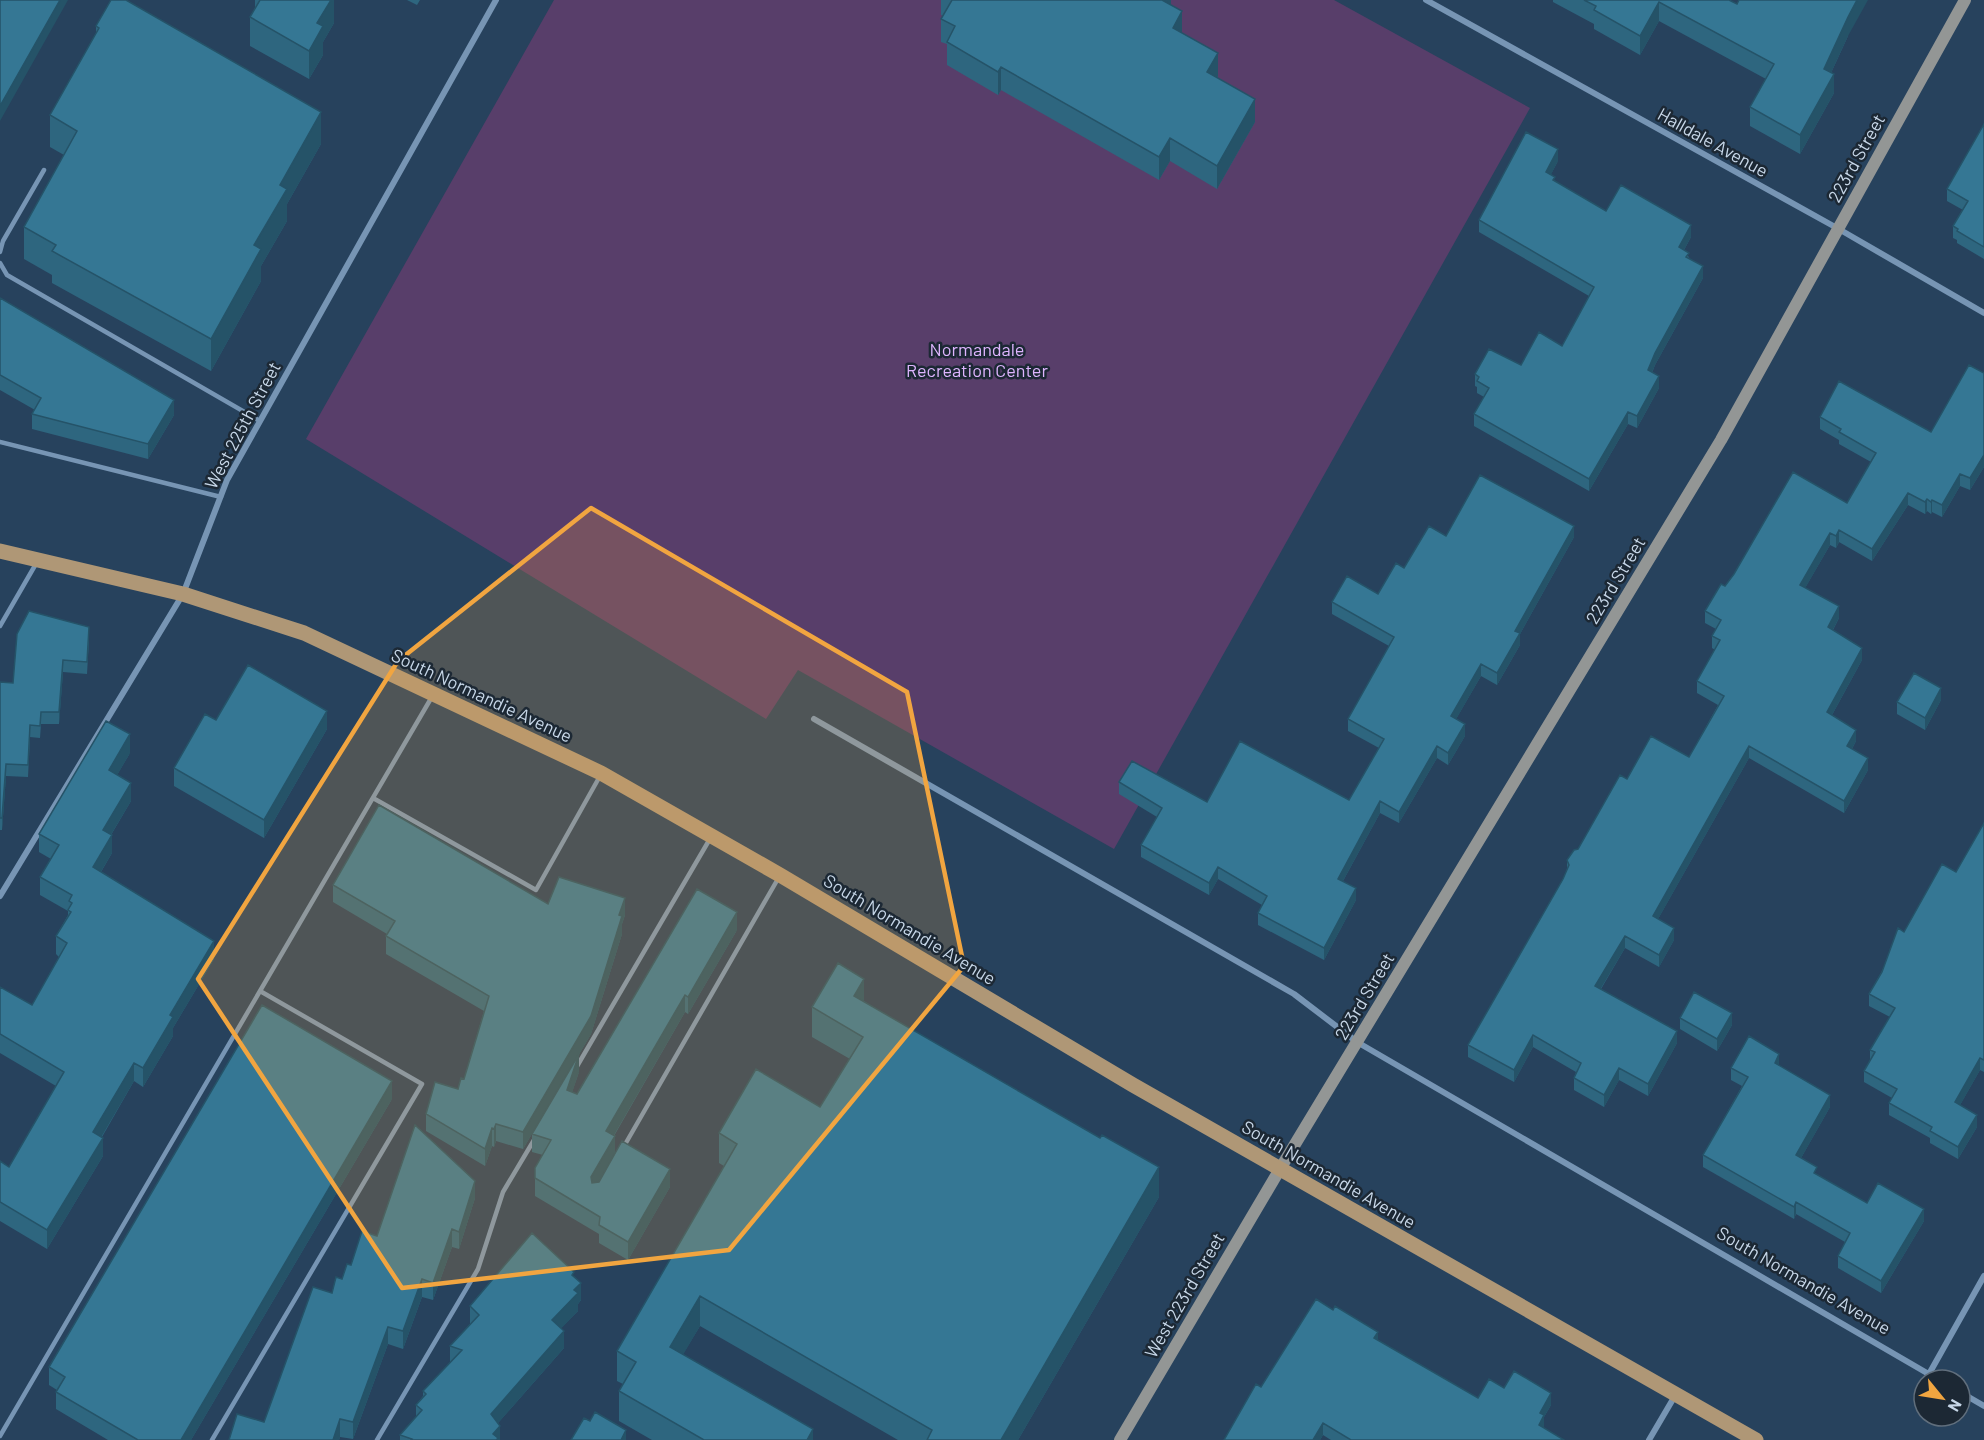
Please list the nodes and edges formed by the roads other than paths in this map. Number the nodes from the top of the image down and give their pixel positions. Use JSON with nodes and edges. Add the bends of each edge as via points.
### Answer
{"nodes":[{"id":1,"x":496,"y":0,"type":"edge"},
{"id":2,"x":1426,"y":0,"type":"edge"},
{"id":3,"x":1965,"y":0,"type":"edge"},
{"id":4,"x":44,"y":170,"type":"dead end"},
{"id":5,"x":1837,"y":228,"type":"junction"},
{"id":6,"x":0,"y":252,"type":"edge"},
{"id":7,"x":0,"y":263,"type":"edge"},
{"id":8,"x":1984,"y":313,"type":"edge"},
{"id":9,"x":260,"y":421,"type":"junction"},
{"id":10,"x":0,"y":442,"type":"edge"},
{"id":11,"x":220,"y":497,"type":"junction"},
{"id":12,"x":0,"y":551,"type":"edge"},
{"id":13,"x":39,"y":560,"type":"junction"},
{"id":14,"x":183,"y":594,"type":"junction"},
{"id":15,"x":0,"y":626,"type":"edge"},
{"id":16,"x":434,"y":693,"type":"junction"},
{"id":17,"x":814,"y":719,"type":"dead end"},
{"id":18,"x":601,"y":773,"type":"junction"},
{"id":19,"x":373,"y":798,"type":"junction"},
{"id":20,"x":712,"y":836,"type":"junction"},
{"id":21,"x":780,"y":875,"type":"junction"},
{"id":22,"x":0,"y":896,"type":"edge"},
{"id":23,"x":260,"y":992,"type":"junction"},
{"id":24,"x":1356,"y":1042,"type":"junction"},
{"id":25,"x":575,"y":1070,"type":"edge"},
{"id":26,"x":539,"y":1131,"type":"edge"},
{"id":27,"x":619,"y":1155,"type":"edge"},
{"id":28,"x":1280,"y":1169,"type":"junction"},
{"id":29,"x":1984,"y":1276,"type":"edge"},
{"id":30,"x":1919,"y":1368,"type":"edge"},
{"id":31,"x":1932,"y":1368,"type":"edge"},
{"id":32,"x":1676,"y":1394,"type":"junction"},
{"id":33,"x":0,"y":1436,"type":"edge"},
{"id":34,"x":212,"y":1440,"type":"edge"},
{"id":35,"x":377,"y":1440,"type":"edge"},
{"id":36,"x":1120,"y":1440,"type":"edge"},
{"id":37,"x":1649,"y":1440,"type":"edge"},
{"id":38,"x":1756,"y":1440,"type":"edge"}],
"edges":[{"from":1,"to":9,"type":"street","name":"West 225th Street"},
{"from":2,"to":5,"type":"street","name":"Halldale Avenue"},
{"from":3,"to":5,"type":"main road","name":"223rd Street"},
{"from":4,"to":6,"type":"lane","via":[[3,240]]},
{"from":5,"to":8,"type":"street","name":"Halldale Avenue"},
{"from":5,"to":24,"type":"main road","name":"223rd Street","via":[[1721,440]]},
{"from":7,"to":9,"type":"lane","via":[[7,275]]},
{"from":9,"to":11,"type":"street","name":"West 225th Street"},
{"from":10,"to":11,"type":"lane"},
{"from":11,"to":14,"type":"street","name":"West 225th Street"},
{"from":12,"to":13,"type":"main road","name":"South Normandie Avenue"},
{"from":13,"to":14,"type":"main road","name":"South Normandie Avenue"},
{"from":13,"to":15,"type":"lane"},
{"from":14,"to":16,"type":"main road","name":"South Normandie Avenue","via":[[304,633]]},
{"from":14,"to":22,"type":"street","name":"West 225th Street"},
{"from":16,"to":18,"type":"main road","name":"South Normandie Avenue"},
{"from":16,"to":19,"type":"lane"},
{"from":17,"to":24,"type":"street","name":"South Normandie Avenue","via":[[1294,994]]},
{"from":18,"to":19,"type":"lane","via":[[536,890]]},
{"from":18,"to":20,"type":"main road","name":"South Normandie Avenue"},
{"from":19,"to":23,"type":"lane"},
{"from":20,"to":21,"type":"main road","name":"South Normandie Avenue"},
{"from":20,"to":25,"type":"lane"},
{"from":21,"to":27,"type":"lane"},
{"from":21,"to":28,"type":"main road","name":"South Normandie Avenue"},
{"from":23,"to":33,"type":"lane"},
{"from":23,"to":34,"type":"lane","via":[[422,1084]]},
{"from":24,"to":28,"type":"main road","name":"223rd Street"},
{"from":24,"to":30,"type":"street","name":"South Normandie Avenue"},
{"from":26,"to":35,"type":"lane","via":[[504,1192],[477,1269]]},
{"from":28,"to":32,"type":"main road","name":"South Normandie Avenue"},
{"from":28,"to":36,"type":"main road","name":"West 223rd Street"},
{"from":29,"to":31,"type":"street"},
{"from":32,"to":37,"type":"street"},
{"from":32,"to":38,"type":"main road","name":"South Normandie Avenue"}]}
